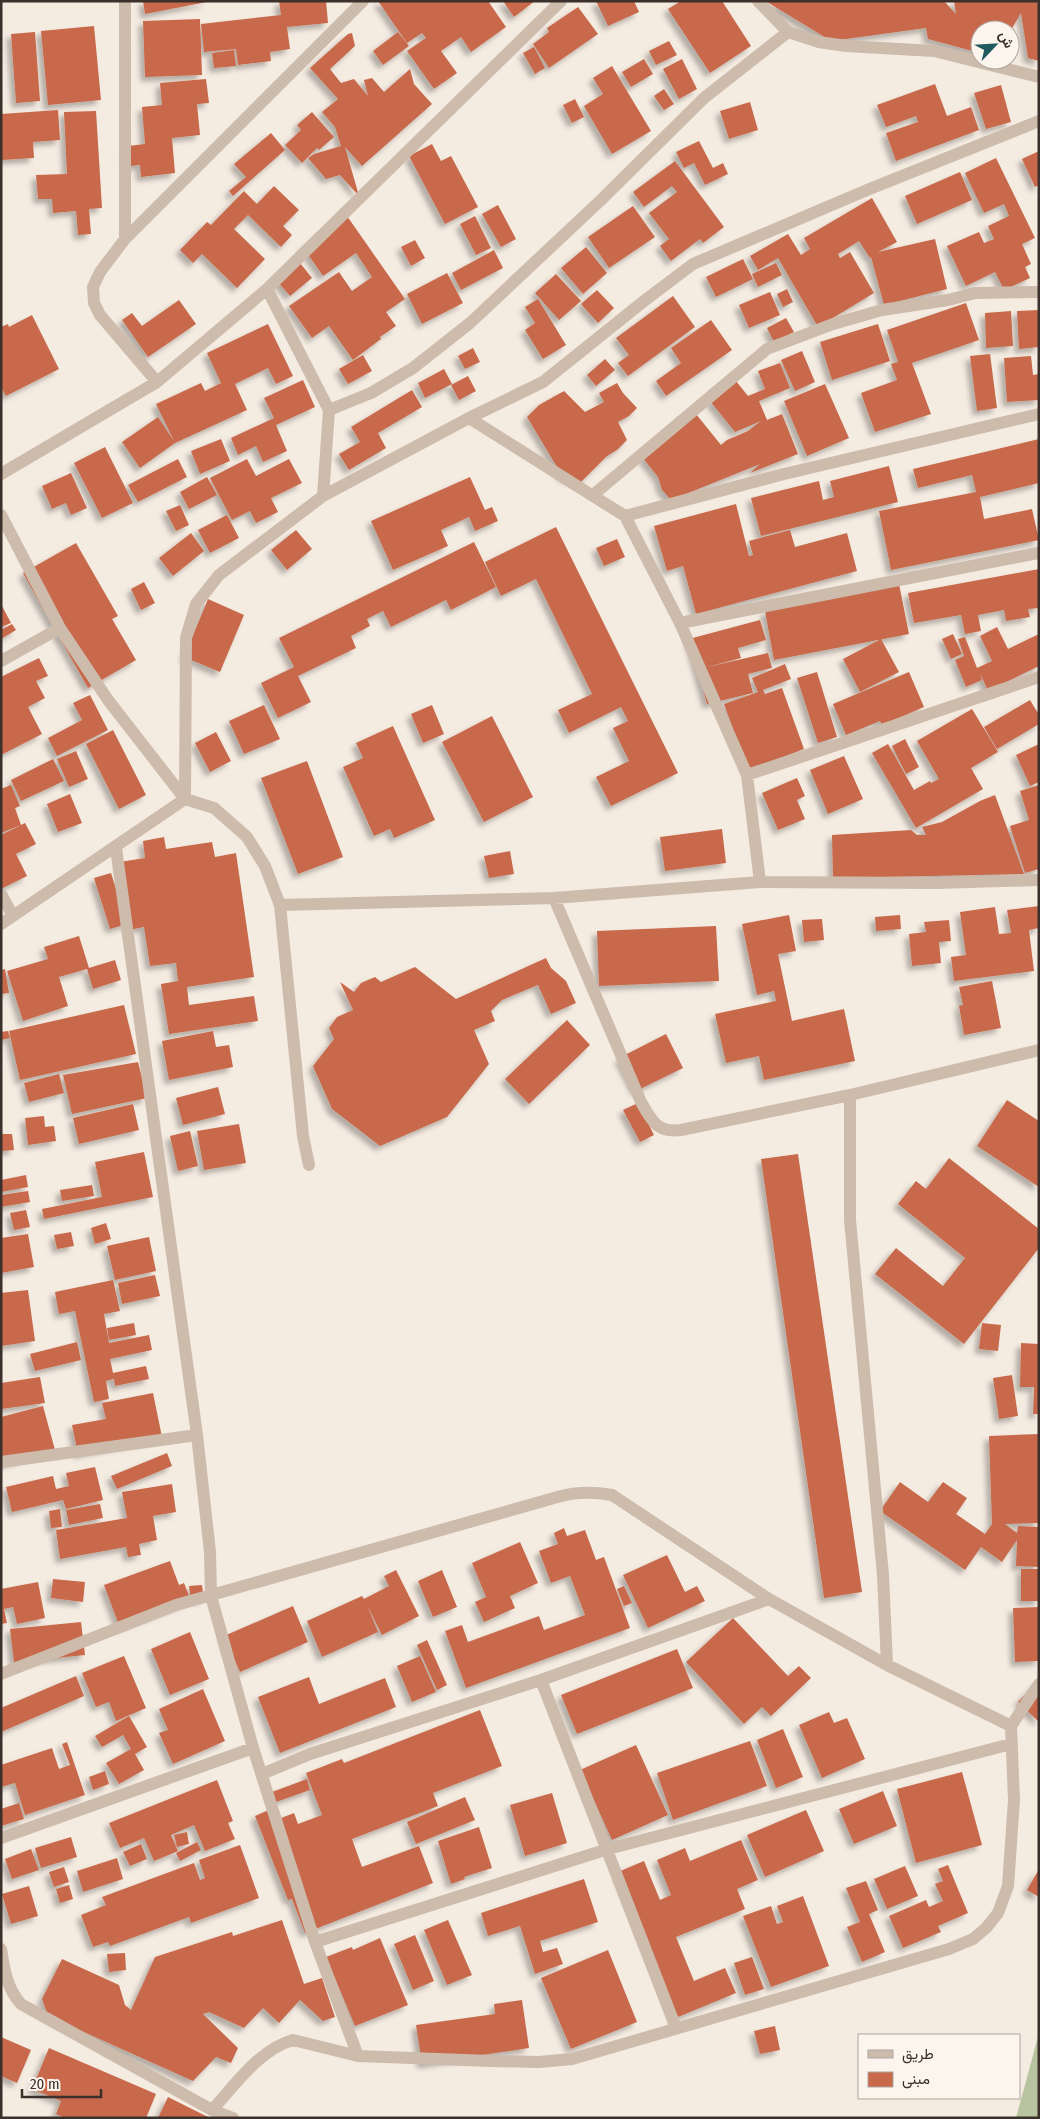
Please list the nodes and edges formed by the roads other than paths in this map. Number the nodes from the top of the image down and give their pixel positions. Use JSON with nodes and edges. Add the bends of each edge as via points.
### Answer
{"nodes":[{"id":1,"x":125,"y":1,"type":"edge"},
{"id":2,"x":561,"y":1,"type":"edge"},
{"id":3,"x":361,"y":2,"type":"edge"},
{"id":4,"x":760,"y":2,"type":"edge"},
{"id":5,"x":788,"y":32,"type":"junction"},
{"id":6,"x":1039,"y":77,"type":"edge"},
{"id":7,"x":1039,"y":120,"type":"edge"},
{"id":8,"x":125,"y":239,"type":"junction"},
{"id":9,"x":267,"y":289,"type":"junction"},
{"id":10,"x":1039,"y":292,"type":"edge"},
{"id":11,"x":157,"y":382,"type":"junction"},
{"id":12,"x":329,"y":410,"type":"junction"},
{"id":13,"x":1039,"y":414,"type":"edge"},
{"id":14,"x":469,"y":418,"type":"junction"},
{"id":15,"x":1,"y":474,"type":"edge"},
{"id":16,"x":593,"y":495,"type":"junction"},
{"id":17,"x":323,"y":496,"type":"junction"},
{"id":18,"x":1,"y":515,"type":"edge"},
{"id":19,"x":625,"y":516,"type":"junction"},
{"id":20,"x":1038,"y":553,"type":"edge"},
{"id":21,"x":680,"y":623,"type":"junction"},
{"id":22,"x":60,"y":628,"type":"junction"},
{"id":23,"x":1,"y":661,"type":"edge"},
{"id":24,"x":1039,"y":676,"type":"edge"},
{"id":25,"x":747,"y":775,"type":"junction"},
{"id":26,"x":185,"y":799,"type":"junction"},
{"id":27,"x":116,"y":848,"type":"junction"},
{"id":28,"x":1039,"y":880,"type":"edge"},
{"id":29,"x":760,"y":882,"type":"junction"},
{"id":30,"x":1,"y":894,"type":"edge"},
{"id":31,"x":554,"y":898,"type":"junction"},
{"id":32,"x":280,"y":905,"type":"junction"},
{"id":33,"x":13,"y":916,"type":"junction"},
{"id":34,"x":1,"y":924,"type":"edge"},
{"id":35,"x":1039,"y":1050,"type":"edge"},
{"id":36,"x":850,"y":1095,"type":"junction"},
{"id":37,"x":309,"y":1165,"type":"dead end"},
{"id":38,"x":197,"y":1436,"type":"junction"},
{"id":39,"x":1,"y":1462,"type":"edge"},
{"id":40,"x":211,"y":1596,"type":"junction"},
{"id":41,"x":770,"y":1599,"type":"junction"},
{"id":42,"x":887,"y":1665,"type":"junction"},
{"id":43,"x":1,"y":1674,"type":"edge"},
{"id":44,"x":541,"y":1680,"type":"junction"},
{"id":45,"x":1039,"y":1684,"type":"edge"},
{"id":46,"x":1010,"y":1726,"type":"junction"},
{"id":47,"x":1011,"y":1744,"type":"junction"},
{"id":48,"x":253,"y":1748,"type":"junction"},
{"id":49,"x":262,"y":1774,"type":"junction"},
{"id":50,"x":1,"y":1838,"type":"edge"},
{"id":51,"x":608,"y":1849,"type":"junction"},
{"id":52,"x":315,"y":1942,"type":"junction"},
{"id":53,"x":1,"y":1949,"type":"edge"},
{"id":54,"x":676,"y":2028,"type":"junction"},
{"id":55,"x":358,"y":2056,"type":"junction"},
{"id":56,"x":212,"y":2110,"type":"junction"},
{"id":57,"x":234,"y":2118,"type":"edge"}],
"edges":[{"from":1,"to":8,"type":"street"},
{"from":2,"to":9,"type":"street"},
{"from":3,"to":8,"type":"street"},
{"from":4,"to":5,"type":"street"},
{"from":5,"to":6,"type":"street","via":[[846,46],[934,51]]},
{"from":5,"to":12,"type":"street","via":[[704,98],[470,323],[414,368],[371,393]]},
{"from":7,"to":14,"type":"street","via":[[693,264],[543,382]]},
{"from":8,"to":11,"type":"street","via":[[100,272],[93,287],[94,303],[100,315]]},
{"from":9,"to":11,"type":"street"},
{"from":9,"to":12,"type":"street"},
{"from":10,"to":16,"type":"street","via":[[975,293],[882,310],[767,349]]},
{"from":11,"to":15,"type":"street"},
{"from":12,"to":17,"type":"street"},
{"from":13,"to":19,"type":"street","via":[[794,471]]},
{"from":14,"to":16,"type":"street"},
{"from":14,"to":17,"type":"street"},
{"from":16,"to":19,"type":"street"},
{"from":17,"to":26,"type":"street","via":[[219,575],[196,604],[186,638]]},
{"from":18,"to":22,"type":"street"},
{"from":19,"to":21,"type":"street"},
{"from":20,"to":21,"type":"street"},
{"from":21,"to":25,"type":"street"},
{"from":22,"to":23,"type":"street"},
{"from":22,"to":26,"type":"street","via":[[108,700]]},
{"from":24,"to":25,"type":"street"},
{"from":25,"to":29,"type":"street"},
{"from":26,"to":27,"type":"street"},
{"from":26,"to":32,"type":"street","via":[[214,808],[246,837],[265,866]]},
{"from":27,"to":33,"type":"street"},
{"from":27,"to":38,"type":"street"},
{"from":28,"to":29,"type":"street"},
{"from":29,"to":31,"type":"street"},
{"from":30,"to":33,"type":"street"},
{"from":31,"to":32,"type":"street"},
{"from":31,"to":36,"type":"street","via":[[641,1102],[650,1118],[662,1129],[681,1130]]},
{"from":32,"to":37,"type":"street","via":[[303,1136]]},
{"from":33,"to":34,"type":"street"},
{"from":35,"to":36,"type":"street"},
{"from":36,"to":42,"type":"street","via":[[850,1220],[883,1575]]},
{"from":38,"to":39,"type":"street"},
{"from":38,"to":40,"type":"street","via":[[210,1552]]},
{"from":40,"to":41,"type":"street","via":[[584,1491],[612,1495]]},
{"from":40,"to":43,"type":"street","via":[[176,1605]]},
{"from":40,"to":48,"type":"street"},
{"from":41,"to":42,"type":"street"},
{"from":41,"to":44,"type":"street"},
{"from":42,"to":46,"type":"street"},
{"from":44,"to":49,"type":"street","via":[[310,1754]]},
{"from":44,"to":51,"type":"street"},
{"from":45,"to":46,"type":"street"},
{"from":46,"to":47,"type":"street"},
{"from":47,"to":51,"type":"street"},
{"from":47,"to":54,"type":"street","via":[[1014,1800],[1008,1886],[998,1912],[974,1939]]},
{"from":48,"to":49,"type":"street"},
{"from":48,"to":50,"type":"street"},
{"from":49,"to":52,"type":"street"},
{"from":51,"to":52,"type":"street"},
{"from":51,"to":54,"type":"street"},
{"from":52,"to":55,"type":"street"},
{"from":53,"to":56,"type":"street","via":[[12,1991],[22,2004]]},
{"from":54,"to":55,"type":"street","via":[[572,2059],[539,2062]]},
{"from":55,"to":56,"type":"street","via":[[293,2040],[283,2043],[254,2065]]},
{"from":56,"to":57,"type":"street"}]}
